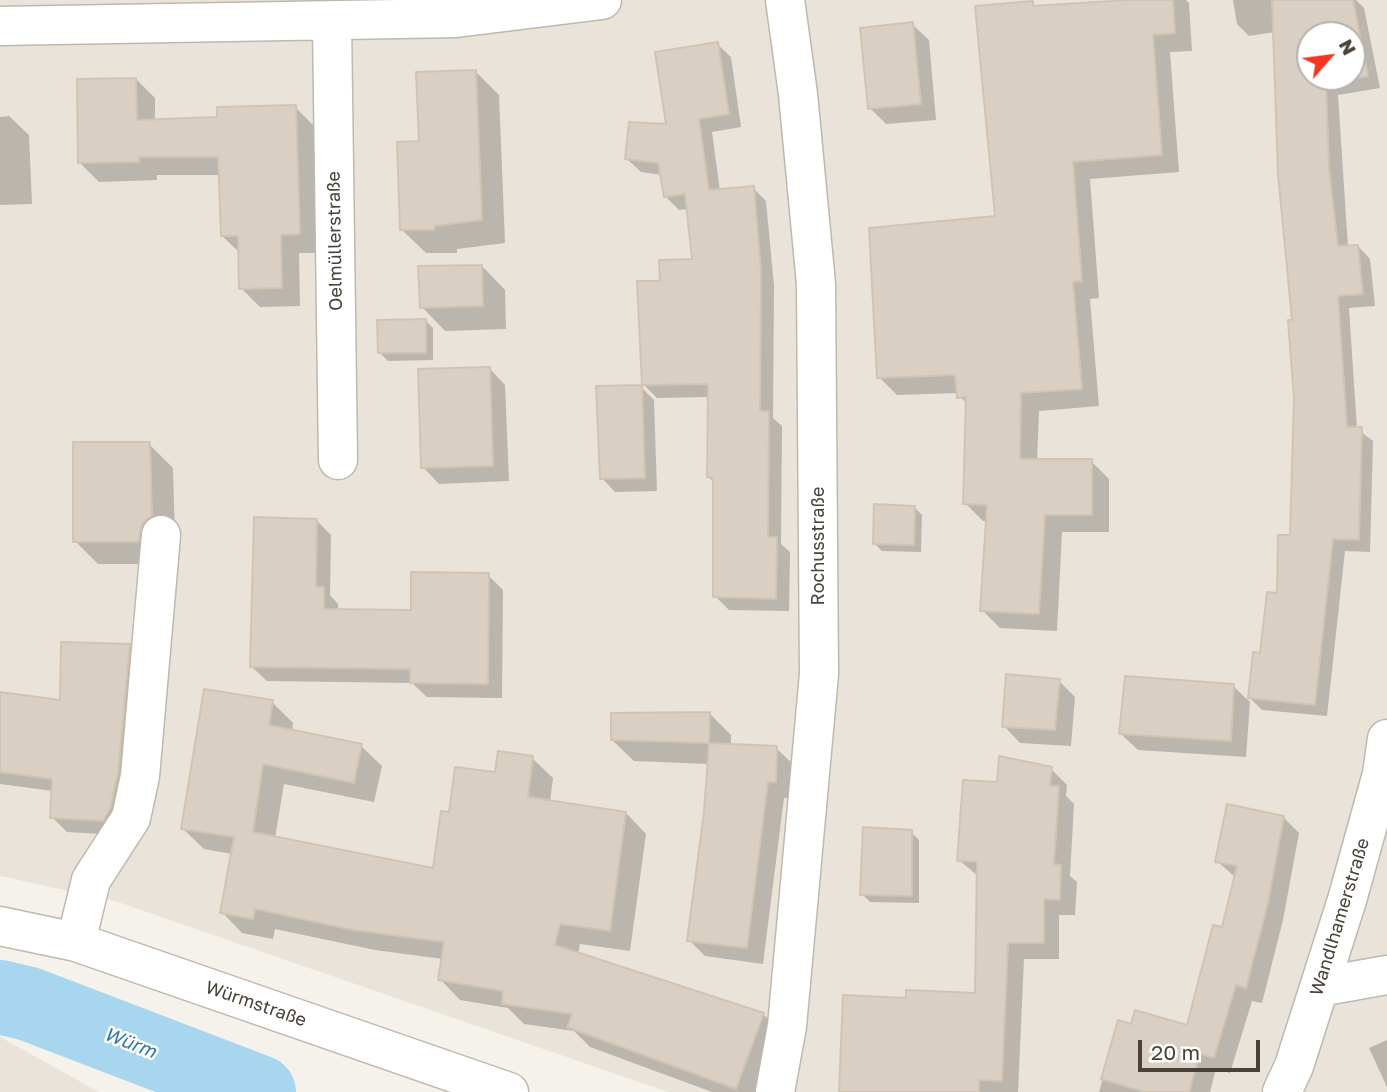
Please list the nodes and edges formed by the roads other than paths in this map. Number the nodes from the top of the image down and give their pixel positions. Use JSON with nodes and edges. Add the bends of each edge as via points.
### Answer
{"nodes":[{"id":1,"x":602,"y":0,"type":"edge"},
{"id":2,"x":785,"y":0,"type":"edge"},
{"id":3,"x":159,"y":11,"type":"edge"},
{"id":4,"x":332,"y":22,"type":"junction"},
{"id":5,"x":0,"y":26,"type":"edge"},
{"id":6,"x":338,"y":460,"type":"dead end"},
{"id":7,"x":161,"y":535,"type":"dead end"},
{"id":8,"x":1387,"y":739,"type":"edge"},
{"id":9,"x":0,"y":926,"type":"edge"},
{"id":10,"x":76,"y":942,"type":"junction"},
{"id":11,"x":1387,"y":975,"type":"edge"},
{"id":12,"x":1319,"y":987,"type":"junction"},
{"id":13,"x":509,"y":1092,"type":"edge"},
{"id":14,"x":775,"y":1092,"type":"edge"},
{"id":15,"x":1282,"y":1092,"type":"edge"}],
"edges":[{"from":1,"to":4,"type":"street","via":[[457,18]]},
{"from":2,"to":14,"type":"street","name":"Rochusstraße","via":[[816,284],[819,674],[787,1026]]},
{"from":3,"to":4,"type":"street"},
{"from":3,"to":5,"type":"street"},
{"from":4,"to":6,"type":"street","name":"Oelmüllerstraße"},
{"from":7,"to":10,"type":"street","via":[[139,776],[131,818],[91,880]]},
{"from":8,"to":12,"type":"street","name":"Wandlhamerstraße","via":[[1382,774]]},
{"from":9,"to":10,"type":"street","name":"Würmstraße"},
{"from":10,"to":13,"type":"street","name":"Würmstraße"},
{"from":11,"to":12,"type":"street"},
{"from":12,"to":15,"type":"street","name":"Wandlhamerstraße"}]}
